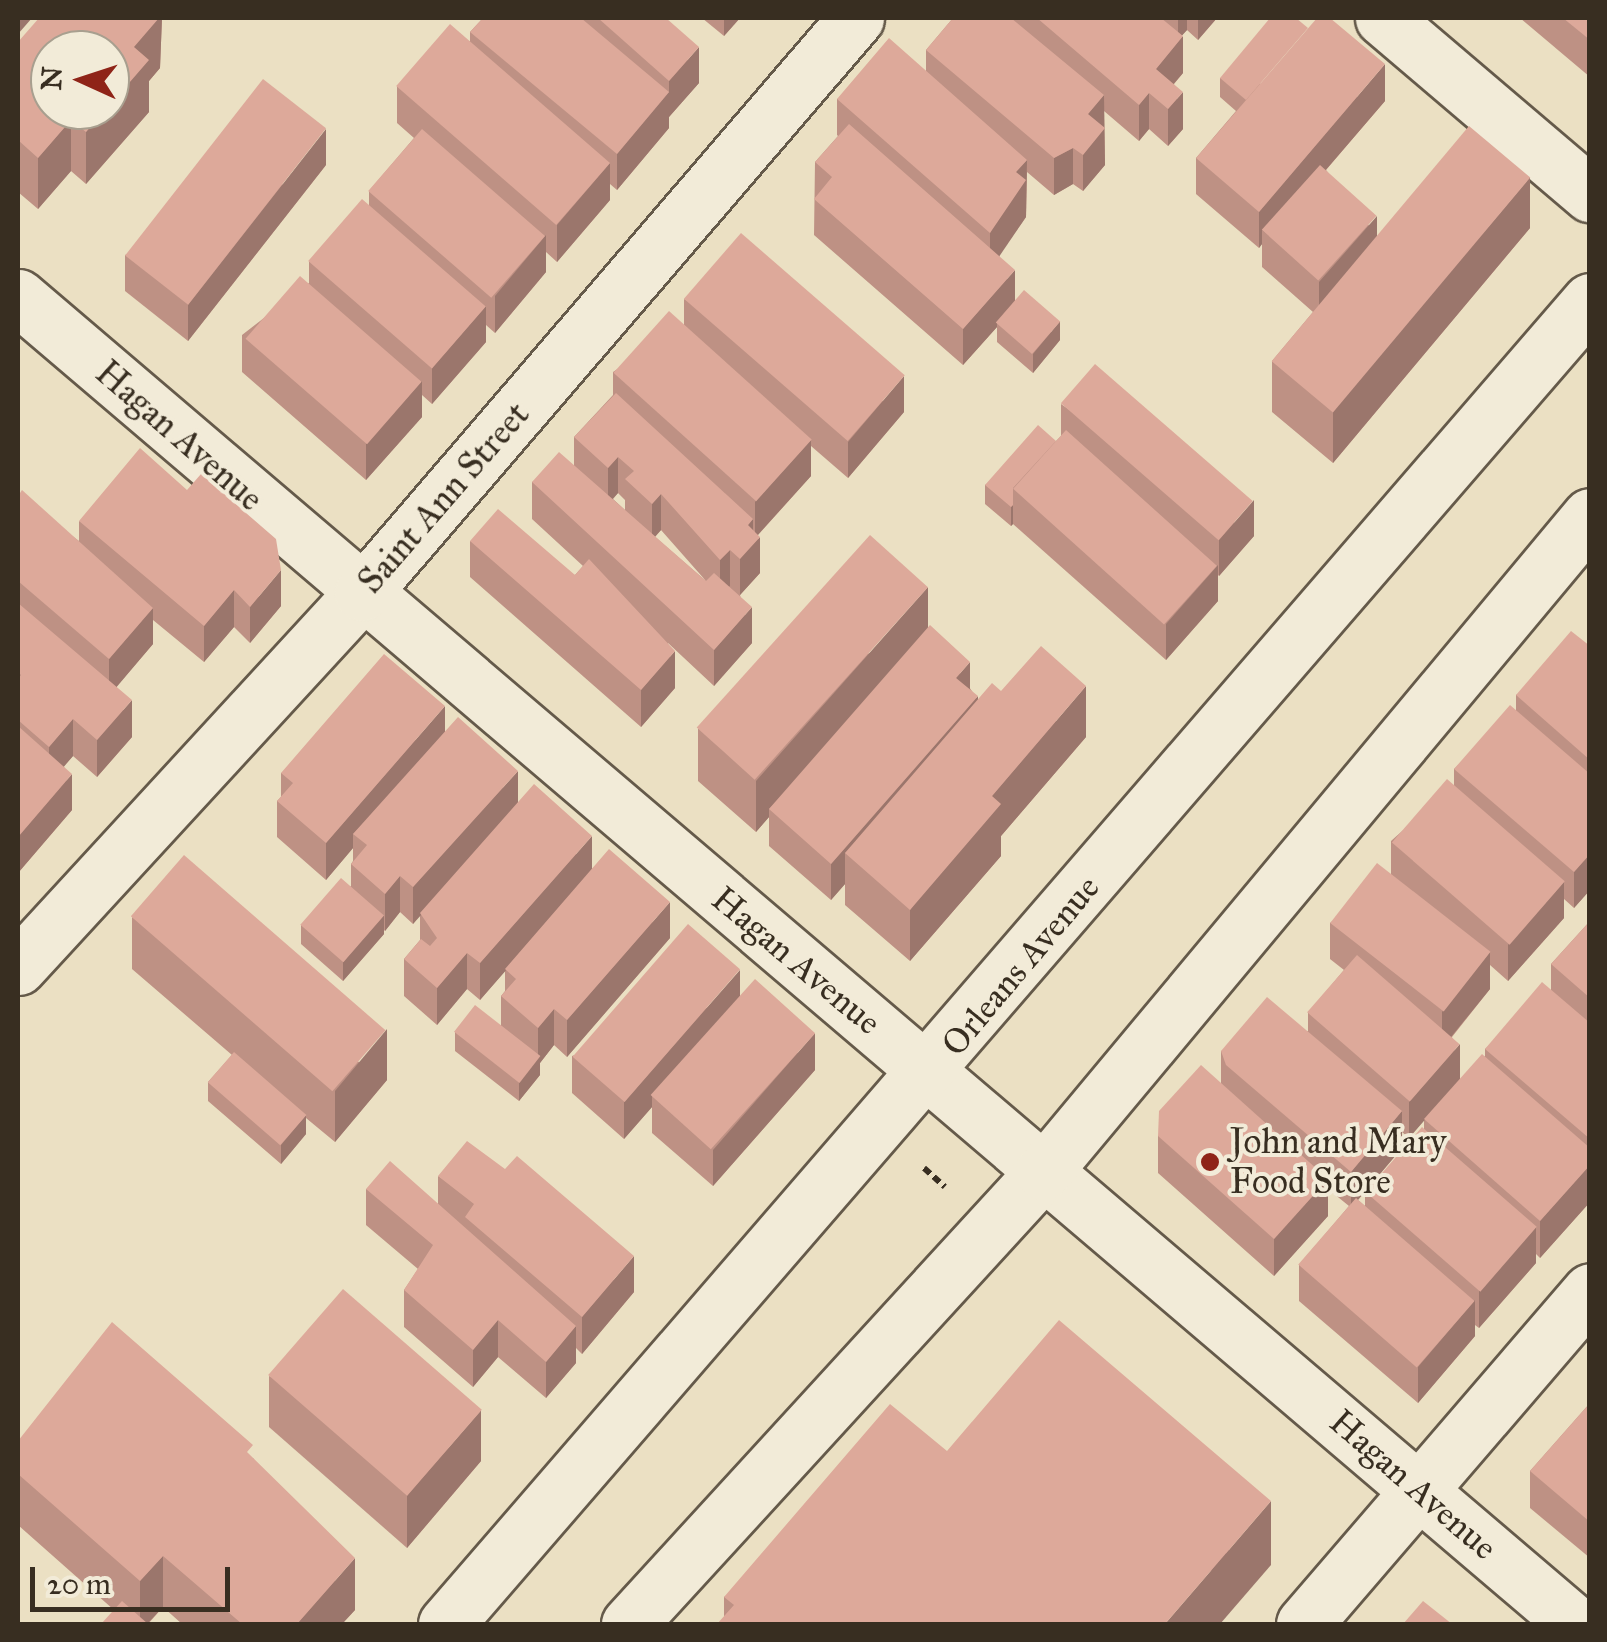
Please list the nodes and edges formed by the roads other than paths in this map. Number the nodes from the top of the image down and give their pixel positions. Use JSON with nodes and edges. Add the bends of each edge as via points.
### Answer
{"nodes":[{"id":1,"x":856,"y":18,"type":"edge"},
{"id":2,"x":1383,"y":18,"type":"edge"},
{"id":3,"x":1590,"y":194,"type":"edge"},
{"id":4,"x":18,"y":297,"type":"edge"},
{"id":5,"x":1590,"y":301,"type":"edge"},
{"id":6,"x":1590,"y":516,"type":"edge"},
{"id":7,"x":362,"y":593,"type":"junction"},
{"id":8,"x":18,"y":966,"type":"edge"},
{"id":9,"x":930,"y":1074,"type":"junction"},
{"id":10,"x":1044,"y":1172,"type":"junction"},
{"id":11,"x":1590,"y":1291,"type":"edge"},
{"id":12,"x":1416,"y":1486,"type":"junction"},
{"id":13,"x":446,"y":1624,"type":"edge"},
{"id":14,"x":629,"y":1624,"type":"edge"},
{"id":15,"x":1304,"y":1624,"type":"edge"},
{"id":16,"x":1575,"y":1624,"type":"edge"}],
"edges":[{"from":1,"to":7,"type":"street","name":"Saint Ann Street"},
{"from":2,"to":3,"type":"street"},
{"from":4,"to":7,"type":"street","name":"Hagan Avenue"},
{"from":5,"to":9,"type":"street","name":"Orleans Avenue"},
{"from":6,"to":10,"type":"street"},
{"from":7,"to":8,"type":"street","name":"Saint Ann Street"},
{"from":7,"to":9,"type":"street","name":"Hagan Avenue"},
{"from":9,"to":10,"type":"street","name":"Hagan Avenue"},
{"from":9,"to":13,"type":"street","name":"Orleans Avenue"},
{"from":10,"to":12,"type":"street","name":"Hagan Avenue"},
{"from":10,"to":14,"type":"street"},
{"from":11,"to":12,"type":"street"},
{"from":12,"to":15,"type":"street"},
{"from":12,"to":16,"type":"street","name":"Hagan Avenue"}]}
